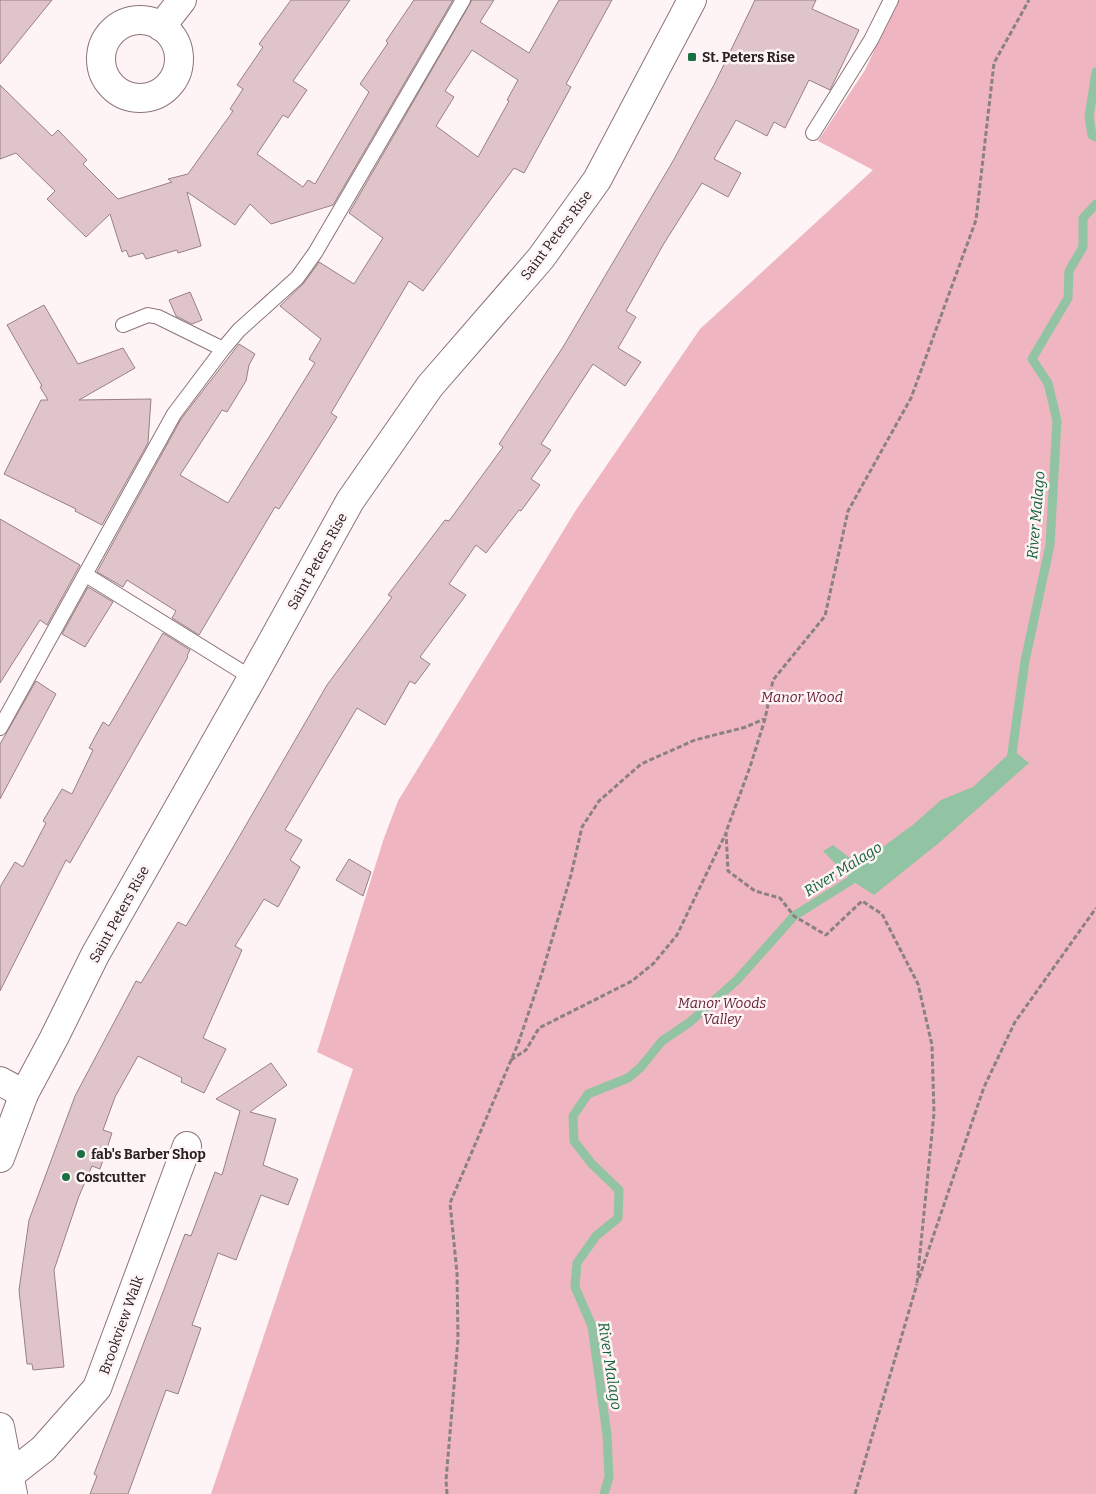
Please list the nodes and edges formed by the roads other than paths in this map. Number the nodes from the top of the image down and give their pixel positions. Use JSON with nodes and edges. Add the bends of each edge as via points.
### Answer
{"nodes":[{"id":1,"x":182,"y":0,"type":"edge"},
{"id":2,"x":462,"y":0,"type":"edge"},
{"id":3,"x":692,"y":0,"type":"edge"},
{"id":4,"x":891,"y":0,"type":"edge"},
{"id":5,"x":161,"y":27,"type":"dead end"},
{"id":6,"x":813,"y":133,"type":"dead end"},
{"id":7,"x":123,"y":325,"type":"dead end"},
{"id":8,"x":223,"y":349,"type":"junction"},
{"id":9,"x":86,"y":575,"type":"junction"},
{"id":10,"x":252,"y":678,"type":"junction"},
{"id":11,"x":0,"y":728,"type":"edge"},
{"id":12,"x":0,"y":1081,"type":"edge"},
{"id":13,"x":24,"y":1094,"type":"junction"},
{"id":14,"x":187,"y":1146,"type":"dead end"},
{"id":15,"x":0,"y":1158,"type":"edge"},
{"id":16,"x":0,"y":1426,"type":"edge"},
{"id":17,"x":11,"y":1484,"type":"edge"}],
"edges":[{"from":1,"to":5,"type":"street"},
{"from":2,"to":8,"type":"lane","via":[[297,278],[239,330]]},
{"from":3,"to":10,"type":"street","name":"Saint Peters Rise","via":[[597,180],[541,258],[430,386],[350,501]]},
{"from":4,"to":6,"type":"lane","via":[[871,40]]},
{"from":7,"to":8,"type":"lane","via":[[148,315],[158,317]]},
{"from":8,"to":9,"type":"lane","via":[[174,414]]},
{"from":9,"to":10,"type":"lane"},
{"from":9,"to":11,"type":"lane"},
{"from":10,"to":13,"type":"street","name":"Saint Peters Rise","via":[[95,955]]},
{"from":12,"to":13,"type":"street"},
{"from":13,"to":15,"type":"street","name":"Saint Peters Rise"},
{"from":14,"to":17,"type":"street","name":"Brookview Walk","via":[[97,1388]]},
{"from":16,"to":17,"type":"street"}]}
